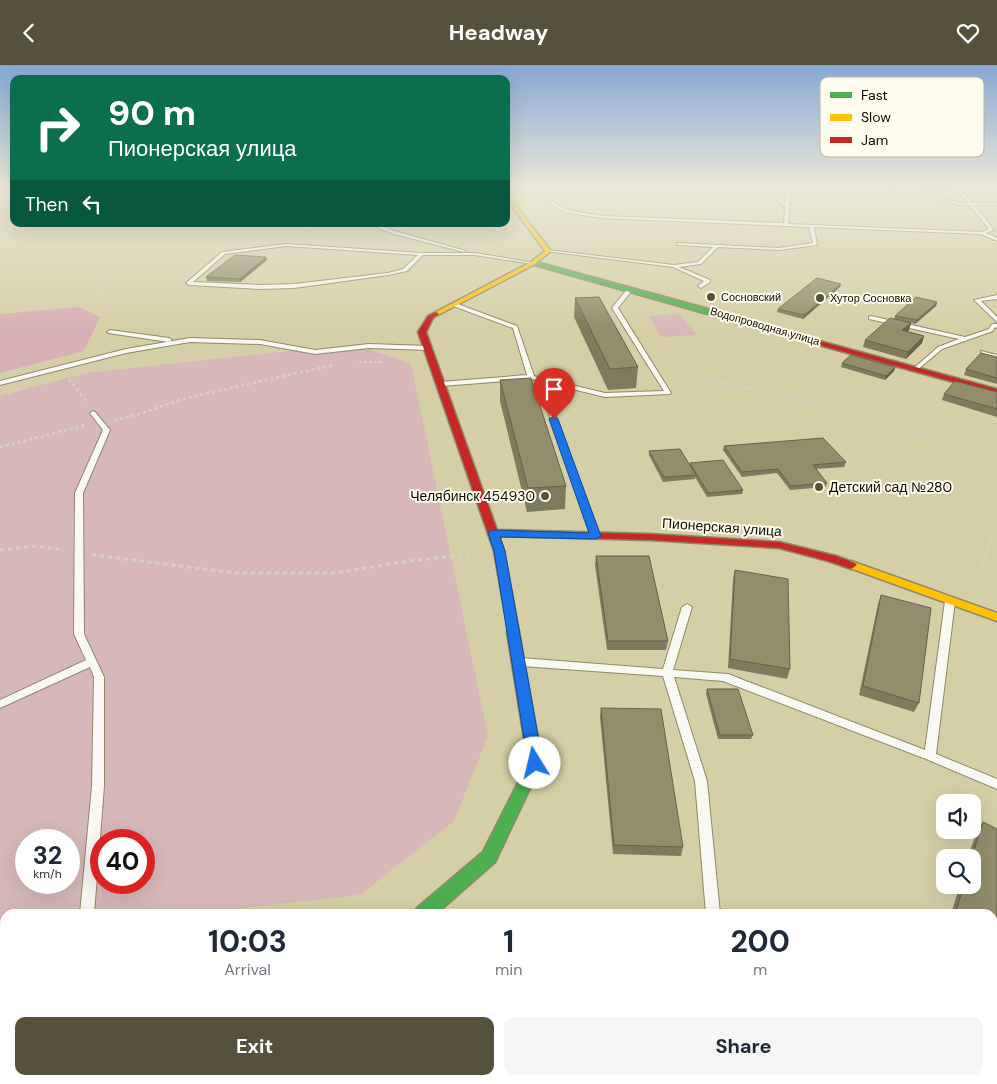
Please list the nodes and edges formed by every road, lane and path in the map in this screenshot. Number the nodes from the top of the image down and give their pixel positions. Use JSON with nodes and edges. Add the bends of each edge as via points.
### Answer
{"nodes":[{"id":1,"x":131,"y":235,"type":"edge"},
{"id":2,"x":402,"y":235,"type":"edge"},
{"id":3,"x":536,"y":235,"type":"edge"},
{"id":4,"x":813,"y":235,"type":"edge"},
{"id":5,"x":985,"y":235,"type":"edge"},
{"id":6,"x":997,"y":241,"type":"edge"},
{"id":7,"x":679,"y":244,"type":"dead end"},
{"id":8,"x":717,"y":246,"type":"junction"},
{"id":9,"x":548,"y":251,"type":"junction"},
{"id":10,"x":422,"y":254,"type":"junction"},
{"id":11,"x":475,"y":254,"type":"junction"},
{"id":12,"x":533,"y":263,"type":"junction"},
{"id":13,"x":674,"y":266,"type":"junction"},
{"id":14,"x":700,"y":286,"type":"dead end"},
{"id":15,"x":630,"y":289,"type":"junction"},
{"id":16,"x":997,"y":297,"type":"edge"},
{"id":17,"x":664,"y":298,"type":"junction"},
{"id":18,"x":455,"y":305,"type":"junction"},
{"id":19,"x":726,"y":315,"type":"junction"},
{"id":20,"x":871,"y":318,"type":"dead end"},
{"id":21,"x":996,"y":323,"type":"edge"},
{"id":22,"x":628,"y":328,"type":"junction"},
{"id":23,"x":110,"y":332,"type":"joint"},
{"id":24,"x":964,"y":339,"type":"junction"},
{"id":25,"x":190,"y":340,"type":"junction"},
{"id":26,"x":428,"y":348,"type":"junction"},
{"id":27,"x":983,"y":352,"type":"edge"},
{"id":28,"x":997,"y":357,"type":"edge"},
{"id":29,"x":388,"y":361,"type":"dead end"},
{"id":30,"x":353,"y":362,"type":"dead end"},
{"id":31,"x":72,"y":364,"type":"junction"},
{"id":32,"x":335,"y":365,"type":"dead end"},
{"id":33,"x":916,"y":369,"type":"junction"},
{"id":34,"x":654,"y":370,"type":"junction"},
{"id":35,"x":531,"y":377,"type":"junction"},
{"id":36,"x":0,"y":383,"type":"edge"},
{"id":37,"x":441,"y":384,"type":"junction"},
{"id":38,"x":997,"y":392,"type":"edge"},
{"id":39,"x":548,"y":402,"type":"dead end"},
{"id":40,"x":93,"y":413,"type":"joint"},
{"id":41,"x":101,"y":422,"type":"junction"},
{"id":42,"x":0,"y":447,"type":"edge"},
{"id":43,"x":997,"y":455,"type":"edge"},
{"id":44,"x":997,"y":527,"type":"edge"},
{"id":45,"x":493,"y":533,"type":"junction"},
{"id":46,"x":596,"y":536,"type":"junction"},
{"id":47,"x":0,"y":550,"type":"edge"},
{"id":48,"x":499,"y":551,"type":"junction"},
{"id":49,"x":79,"y":553,"type":"junction"},
{"id":50,"x":950,"y":601,"type":"junction"},
{"id":51,"x":964,"y":605,"type":"junction"},
{"id":52,"x":687,"y":607,"type":"dead end"},
{"id":53,"x":997,"y":617,"type":"edge"},
{"id":54,"x":92,"y":662,"type":"junction"},
{"id":55,"x":519,"y":662,"type":"junction"},
{"id":56,"x":667,"y":672,"type":"junction"},
{"id":57,"x":0,"y":704,"type":"edge"},
{"id":58,"x":930,"y":756,"type":"junction"},
{"id":59,"x":997,"y":784,"type":"edge"},
{"id":60,"x":87,"y":909,"type":"edge"},
{"id":61,"x":430,"y":909,"type":"edge"},
{"id":62,"x":713,"y":909,"type":"edge"}],
"edges":[{"from":1,"to":23,"type":"path","via":[[99,279],[96,295],[122,319]]},
{"from":2,"to":11,"type":"lane"},
{"from":3,"to":9,"type":"street"},
{"from":4,"to":8,"type":"lane","via":[[815,244],[779,249]]},
{"from":5,"to":6,"type":"lane"},
{"from":7,"to":8,"type":"lane"},
{"from":8,"to":13,"type":"lane","via":[[698,263]]},
{"from":9,"to":12,"type":"street"},
{"from":9,"to":13,"type":"lane"},
{"from":10,"to":10,"type":"lane","via":[[405,270],[294,286],[189,283],[224,253],[286,245]]},
{"from":10,"to":11,"type":"lane"},
{"from":11,"to":12,"type":"lane"},
{"from":12,"to":15,"type":"street","name":"Водопроводная улица"},
{"from":12,"to":18,"type":"street"},
{"from":13,"to":14,"type":"lane","via":[[708,281]]},
{"from":15,"to":17,"type":"street","name":"Водопроводная улица"},
{"from":15,"to":22,"type":"lane","via":[[615,308]]},
{"from":16,"to":21,"type":"lane","via":[[977,300]]},
{"from":17,"to":19,"type":"street","name":"Водопроводная улица"},
{"from":17,"to":22,"type":"path"},
{"from":18,"to":26,"type":"street","via":[[430,317],[422,332]]},
{"from":18,"to":35,"type":"lane","via":[[515,327]]},
{"from":19,"to":33,"type":"street","name":"Водопроводная улица"},
{"from":19,"to":34,"type":"path"},
{"from":20,"to":24,"type":"lane"},
{"from":21,"to":24,"type":"lane","via":[[990,330]]},
{"from":22,"to":34,"type":"lane"},
{"from":23,"to":25,"type":"lane"},
{"from":24,"to":33,"type":"lane","via":[[940,348]]},
{"from":25,"to":26,"type":"lane","via":[[260,342],[315,352],[369,346]]},
{"from":25,"to":31,"type":"lane"},
{"from":26,"to":37,"type":"street"},
{"from":27,"to":28,"type":"lane"},
{"from":29,"to":30,"type":"path"},
{"from":31,"to":36,"type":"lane"},
{"from":31,"to":40,"type":"path","via":[[68,378]]},
{"from":32,"to":41,"type":"path","via":[[186,398],[136,415]]},
{"from":33,"to":38,"type":"street","name":"Водопроводная улица"},
{"from":34,"to":35,"type":"lane","via":[[668,393],[604,395]]},
{"from":34,"to":43,"type":"path","via":[[772,392]]},
{"from":35,"to":37,"type":"lane"},
{"from":37,"to":45,"type":"street"},
{"from":39,"to":46,"type":"lane"},
{"from":40,"to":41,"type":"lane"},
{"from":41,"to":42,"type":"path"},
{"from":41,"to":49,"type":"lane","via":[[107,430],[80,493]]},
{"from":44,"to":51,"type":"path"},
{"from":45,"to":46,"type":"street","name":"Пионерская улица"},
{"from":45,"to":48,"type":"street"},
{"from":46,"to":50,"type":"street","name":"Пионерская улица","via":[[716,539],[779,545],[832,558]]},
{"from":47,"to":49,"type":"path","via":[[37,546]]},
{"from":48,"to":49,"type":"path","via":[[335,573],[236,573]]},
{"from":48,"to":55,"type":"street"},
{"from":49,"to":54,"type":"lane","via":[[79,634]]},
{"from":50,"to":51,"type":"street","name":"Пионерская улица"},
{"from":50,"to":58,"type":"lane"},
{"from":51,"to":53,"type":"street","name":"Пионерская улица"},
{"from":52,"to":56,"type":"lane"},
{"from":54,"to":57,"type":"lane"},
{"from":54,"to":60,"type":"lane","via":[[99,677],[98,786]]},
{"from":55,"to":56,"type":"lane"},
{"from":55,"to":61,"type":"street","via":[[535,763],[489,857]]},
{"from":56,"to":58,"type":"lane","via":[[724,677]]},
{"from":56,"to":62,"type":"lane","via":[[701,781]]},
{"from":58,"to":59,"type":"lane"}]}
